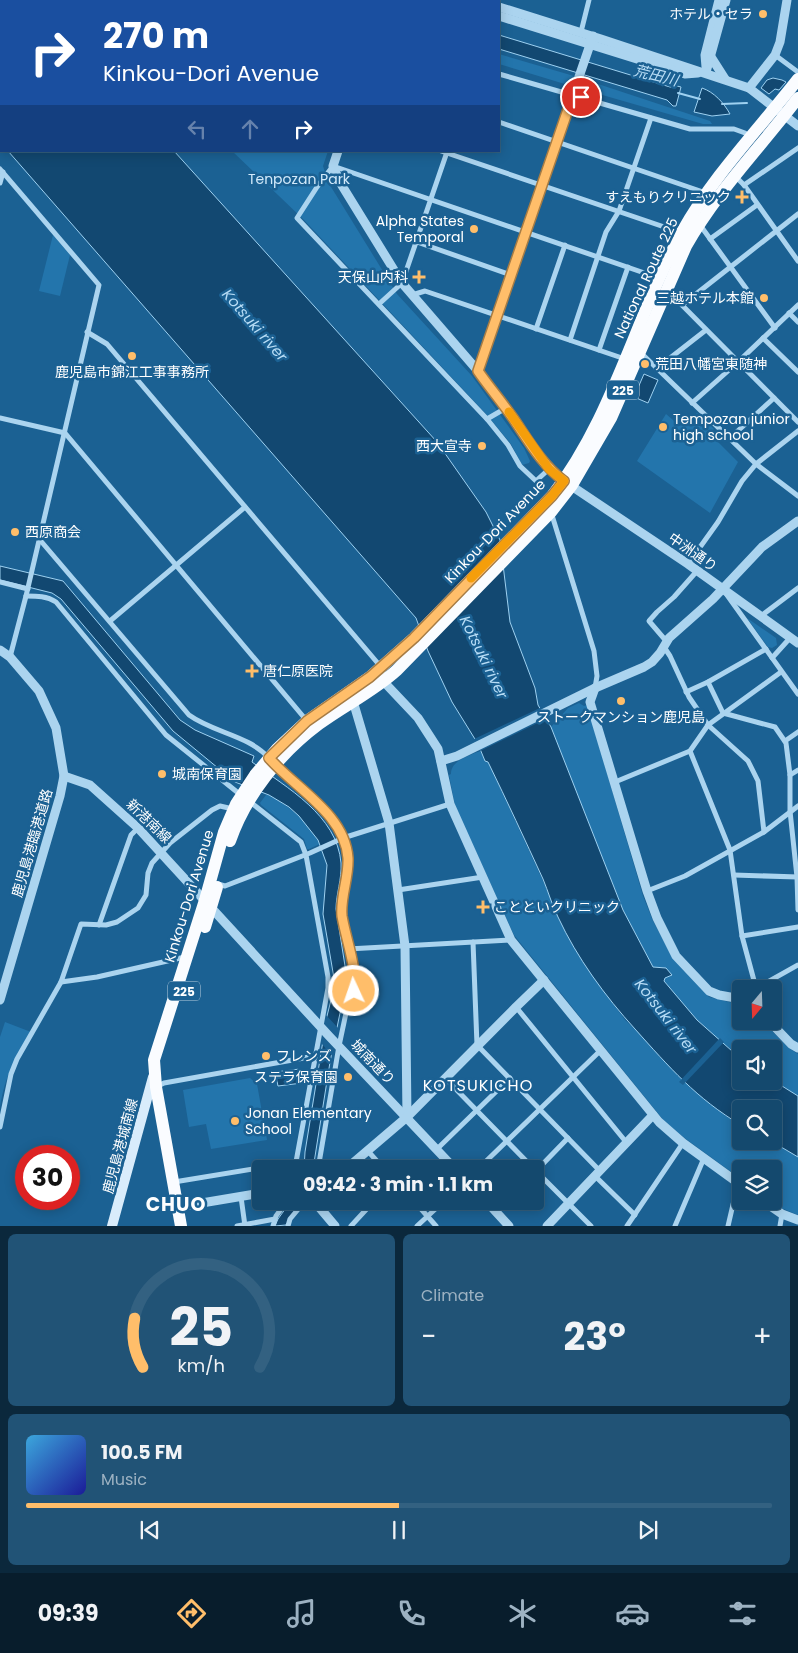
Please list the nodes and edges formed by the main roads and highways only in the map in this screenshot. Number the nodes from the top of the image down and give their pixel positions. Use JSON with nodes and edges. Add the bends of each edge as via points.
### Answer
{"nodes":[{"id":1,"x":798,"y":79,"type":"edge"},
{"id":2,"x":783,"y":105,"type":"edge"},
{"id":3,"x":568,"y":483,"type":"junction"},
{"id":4,"x":507,"y":549,"type":"junction"},
{"id":5,"x":416,"y":644,"type":"junction"},
{"id":6,"x":269,"y":765,"type":"junction"},
{"id":7,"x":246,"y":797,"type":"junction"},
{"id":8,"x":208,"y":903,"type":"junction"},
{"id":9,"x":154,"y":1073,"type":"junction"},
{"id":10,"x":112,"y":1226,"type":"edge"},
{"id":11,"x":181,"y":1226,"type":"edge"}],
"edges":[{"from":1,"to":2,"type":"highway","name":"National Route 225","number":"225"},
{"from":2,"to":3,"type":"highway","name":"National Route 225","number":"225","via":[[699,223],[611,418]]},
{"from":2,"to":3,"type":"highway","name":"National Route 225","number":"225","via":[[706,193],[682,233]]},
{"from":3,"to":4,"type":"highway","name":"Kinkou-Dori Avenue","number":"225","via":[[552,496]]},
{"from":3,"to":4,"type":"highway","name":"Kinkou-Dori Avenue","number":"225","via":[[551,512]]},
{"from":4,"to":5,"type":"highway","name":"Kinkou-Dori Avenue","number":"225"},
{"from":5,"to":6,"type":"highway","name":"Kinkou-Dori Avenue","number":"225","via":[[307,721]]},
{"from":5,"to":6,"type":"highway","name":"Kinkou-Dori Avenue","number":"225","via":[[384,682],[304,736]]},
{"from":6,"to":7,"type":"highway","name":"Kinkou-Dori Avenue","number":"225"},
{"from":7,"to":8,"type":"highway","name":"Kinkou-Dori Avenue","number":"225","via":[[218,884]]},
{"from":7,"to":8,"type":"highway","name":"Kinkou-Dori Avenue","number":"225","via":[[234,809],[224,832]]},
{"from":8,"to":9,"type":"highway","name":"Kinkou-Dori Avenue","number":"225","via":[[161,1063]]},
{"from":8,"to":9,"type":"highway","name":"Kinkou-Dori Avenue","number":"225","via":[[187,956],[154,1060]]},
{"from":9,"to":10,"type":"main road","name":"鹿児島港城南線"},
{"from":9,"to":11,"type":"highway","number":"225"}]}
